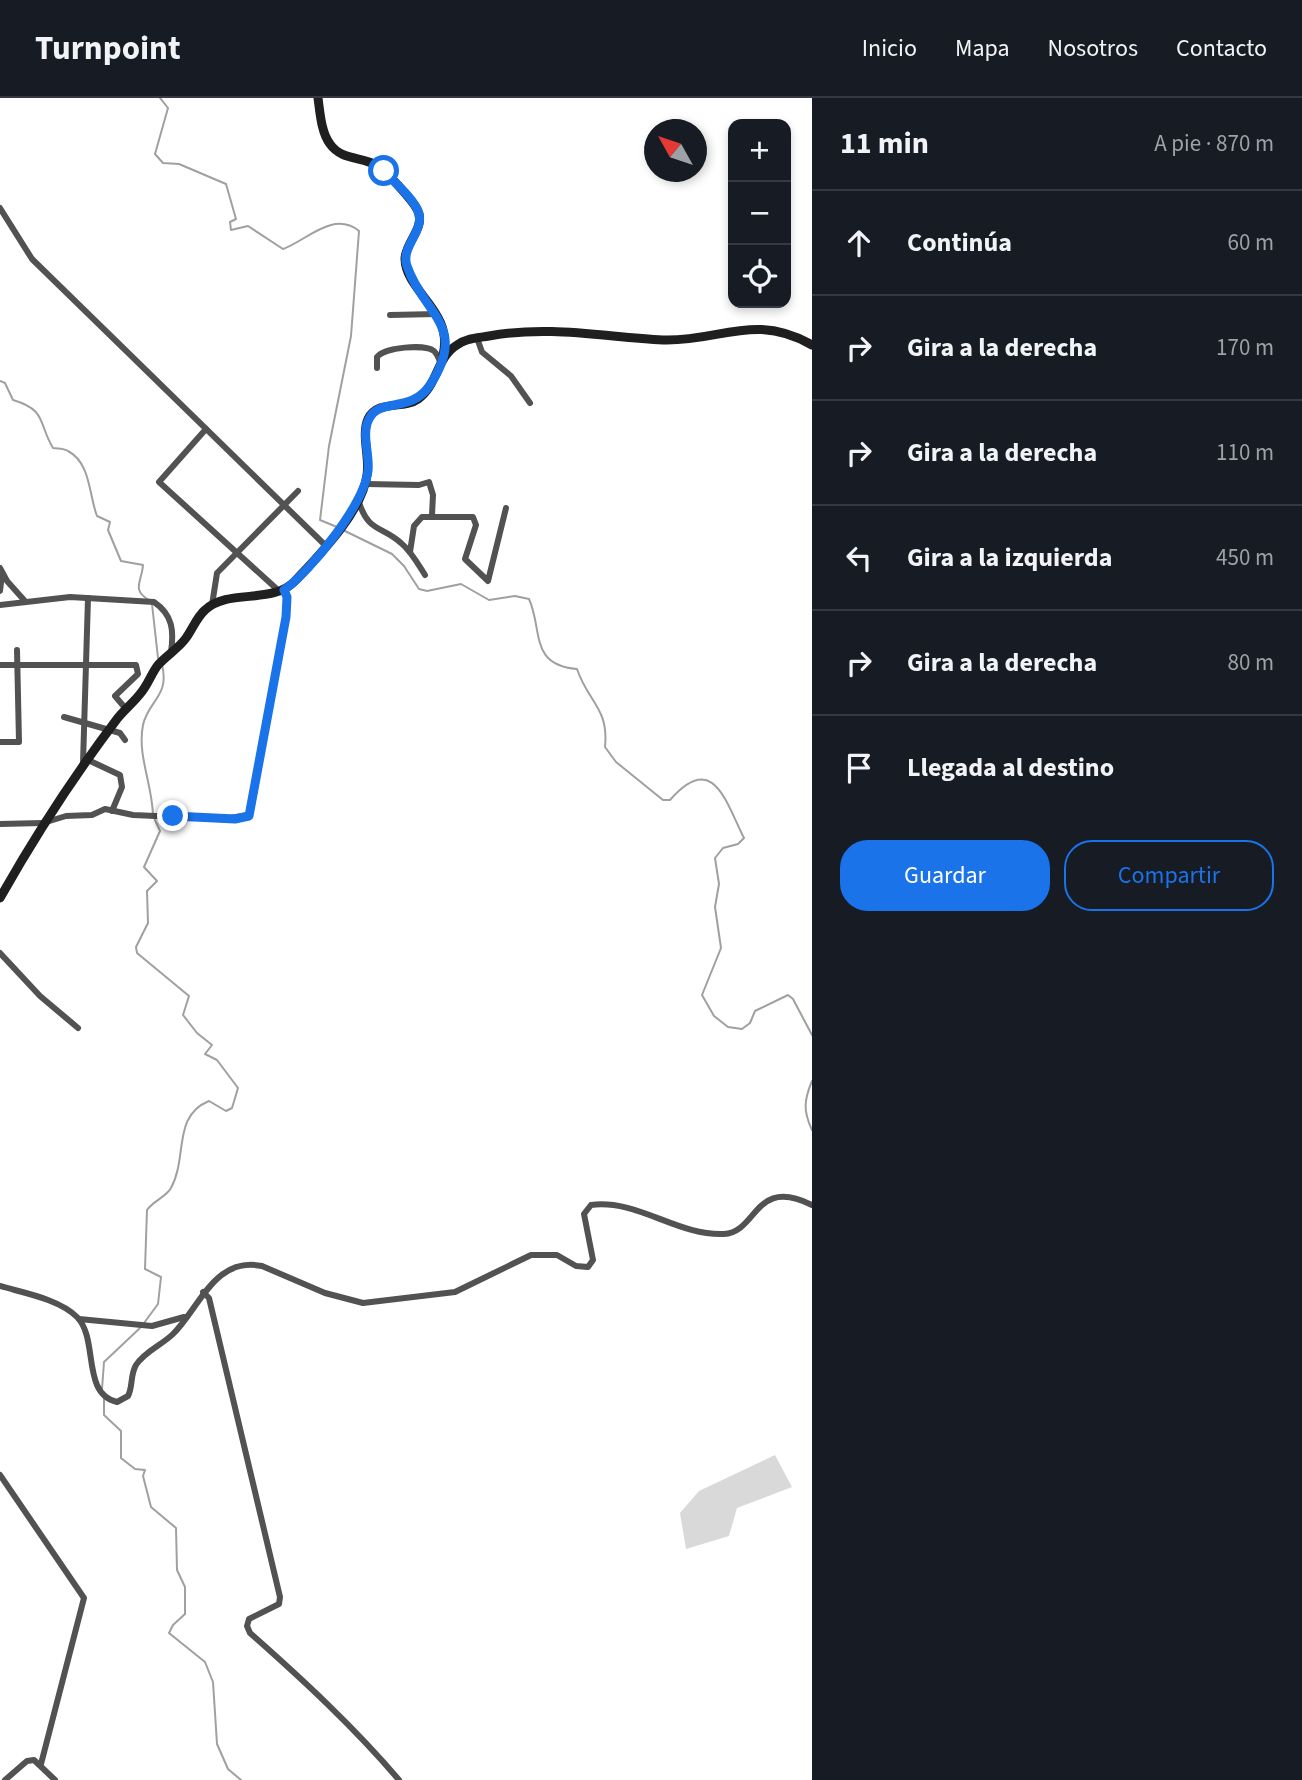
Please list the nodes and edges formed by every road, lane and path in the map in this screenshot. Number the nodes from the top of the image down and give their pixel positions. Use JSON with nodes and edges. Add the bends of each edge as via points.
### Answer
{"nodes":[{"id":1,"x":318,"y":98,"type":"edge"},
{"id":2,"x":0,"y":208,"type":"edge"},
{"id":3,"x":437,"y":314,"type":"junction"},
{"id":4,"x":390,"y":315,"type":"dead end"},
{"id":5,"x":477,"y":338,"type":"junction"},
{"id":6,"x":812,"y":345,"type":"edge"},
{"id":7,"x":441,"y":359,"type":"junction"},
{"id":8,"x":377,"y":368,"type":"dead end"},
{"id":9,"x":530,"y":403,"type":"dead end"},
{"id":10,"x":206,"y":429,"type":"junction"},
{"id":11,"x":366,"y":484,"type":"junction"},
{"id":12,"x":298,"y":491,"type":"dead end"},
{"id":13,"x":359,"y":502,"type":"junction"},
{"id":14,"x":284,"y":507,"type":"junction"},
{"id":15,"x":506,"y":508,"type":"dead end"},
{"id":16,"x":432,"y":515,"type":"junction"},
{"id":17,"x":325,"y":545,"type":"junction"},
{"id":18,"x":410,"y":552,"type":"junction"},
{"id":19,"x":236,"y":553,"type":"junction"},
{"id":20,"x":1,"y":570,"type":"edge"},
{"id":21,"x":425,"y":575,"type":"dead end"},
{"id":22,"x":282,"y":591,"type":"junction"},
{"id":23,"x":0,"y":592,"type":"edge"},
{"id":24,"x":89,"y":598,"type":"junction"},
{"id":25,"x":24,"y":600,"type":"junction"},
{"id":26,"x":0,"y":605,"type":"edge"},
{"id":27,"x":212,"y":605,"type":"junction"},
{"id":28,"x":17,"y":650,"type":"dead end"},
{"id":29,"x":171,"y":652,"type":"junction"},
{"id":30,"x":86,"y":664,"type":"junction"},
{"id":31,"x":0,"y":665,"type":"edge"},
{"id":32,"x":18,"y":665,"type":"junction"},
{"id":33,"x":126,"y":709,"type":"junction"},
{"id":34,"x":64,"y":717,"type":"dead end"},
{"id":35,"x":87,"y":723,"type":"junction"},
{"id":36,"x":108,"y":732,"type":"junction"},
{"id":37,"x":125,"y":740,"type":"dead end"},
{"id":38,"x":0,"y":742,"type":"edge"},
{"id":39,"x":85,"y":764,"type":"junction"},
{"id":40,"x":112,"y":811,"type":"junction"},
{"id":41,"x":43,"y":823,"type":"junction"},
{"id":42,"x":0,"y":824,"type":"edge"},
{"id":43,"x":0,"y":898,"type":"edge"},
{"id":44,"x":0,"y":953,"type":"edge"},
{"id":45,"x":78,"y":1028,"type":"dead end"},
{"id":46,"x":812,"y":1205,"type":"edge"},
{"id":47,"x":0,"y":1286,"type":"edge"},
{"id":48,"x":203,"y":1292,"type":"junction"},
{"id":49,"x":186,"y":1316,"type":"junction"},
{"id":50,"x":79,"y":1319,"type":"junction"},
{"id":51,"x":0,"y":1475,"type":"edge"},
{"id":52,"x":41,"y":1764,"type":"junction"},
{"id":53,"x":5,"y":1780,"type":"edge"},
{"id":54,"x":55,"y":1780,"type":"edge"},
{"id":55,"x":399,"y":1780,"type":"edge"}],
"edges":[{"from":1,"to":3,"type":"street","via":[[325,133],[334,149],[378,166],[416,207],[419,221],[406,251],[406,264]]},
{"from":2,"to":10,"type":"street","via":[[32,259]]},
{"from":3,"to":4,"type":"street"},
{"from":3,"to":7,"type":"street","via":[[445,337]]},
{"from":5,"to":6,"type":"street","via":[[566,330],[680,340],[761,328]]},
{"from":5,"to":7,"type":"street","via":[[456,345]]},
{"from":5,"to":9,"type":"street","via":[[482,352],[512,376]]},
{"from":7,"to":8,"type":"street","via":[[426,348],[387,349],[377,357]]},
{"from":7,"to":11,"type":"street","via":[[419,398],[379,408],[369,417]]},
{"from":10,"to":14,"type":"street"},
{"from":10,"to":19,"type":"street","via":[[159,482]]},
{"from":11,"to":13,"type":"street"},
{"from":11,"to":16,"type":"street","via":[[429,482]]},
{"from":12,"to":14,"type":"street"},
{"from":13,"to":17,"type":"street"},
{"from":13,"to":18,"type":"street","via":[[372,526]]},
{"from":14,"to":17,"type":"street"},
{"from":14,"to":19,"type":"street"},
{"from":15,"to":16,"type":"street","via":[[488,581],[465,559],[476,520]]},
{"from":16,"to":18,"type":"street","via":[[416,522]]},
{"from":17,"to":22,"type":"street"},
{"from":18,"to":21,"type":"street"},
{"from":19,"to":22,"type":"street"},
{"from":19,"to":27,"type":"street","via":[[217,573]]},
{"from":20,"to":23,"type":"street"},
{"from":20,"to":25,"type":"street"},
{"from":22,"to":27,"type":"street"},
{"from":22,"to":40,"type":"street","via":[[287,597],[286,617],[249,816],[223,819]]},
{"from":24,"to":25,"type":"street"},
{"from":24,"to":29,"type":"street","via":[[154,602],[170,617],[174,633]]},
{"from":24,"to":30,"type":"street"},
{"from":25,"to":26,"type":"street"},
{"from":27,"to":29,"type":"street"},
{"from":28,"to":32,"type":"street"},
{"from":29,"to":33,"type":"street"},
{"from":30,"to":32,"type":"street"},
{"from":30,"to":33,"type":"street","via":[[138,667],[138,674],[116,696]]},
{"from":30,"to":35,"type":"street"},
{"from":31,"to":32,"type":"street"},
{"from":32,"to":38,"type":"street","via":[[19,742]]},
{"from":33,"to":36,"type":"street"},
{"from":34,"to":35,"type":"street"},
{"from":35,"to":36,"type":"street"},
{"from":35,"to":39,"type":"street"},
{"from":36,"to":37,"type":"street","via":[[120,733]]},
{"from":36,"to":39,"type":"street"},
{"from":39,"to":40,"type":"street","via":[[120,775],[122,787]]},
{"from":39,"to":41,"type":"street"},
{"from":40,"to":41,"type":"street"},
{"from":41,"to":42,"type":"street"},
{"from":41,"to":43,"type":"street"},
{"from":44,"to":45,"type":"street"},
{"from":46,"to":48,"type":"street","via":[[792,1196],[762,1203],[737,1230],[720,1234],[674,1226],[629,1208],[591,1205],[584,1214],[593,1260],[588,1267],[557,1255],[531,1255],[440,1296],[351,1302],[282,1272],[251,1264],[223,1275]]},
{"from":47,"to":50,"type":"street","via":[[64,1307]]},
{"from":48,"to":49,"type":"street"},
{"from":48,"to":55,"type":"street","via":[[209,1298],[280,1597],[279,1604],[249,1619],[247,1626]]},
{"from":49,"to":50,"type":"street","via":[[152,1326]]},
{"from":49,"to":50,"type":"street","via":[[169,1339],[140,1360],[128,1396],[117,1402],[96,1387],[87,1333]]},
{"from":51,"to":52,"type":"street","via":[[83,1598]]},
{"from":52,"to":53,"type":"street","via":[[27,1760]]},
{"from":52,"to":54,"type":"street"}]}
